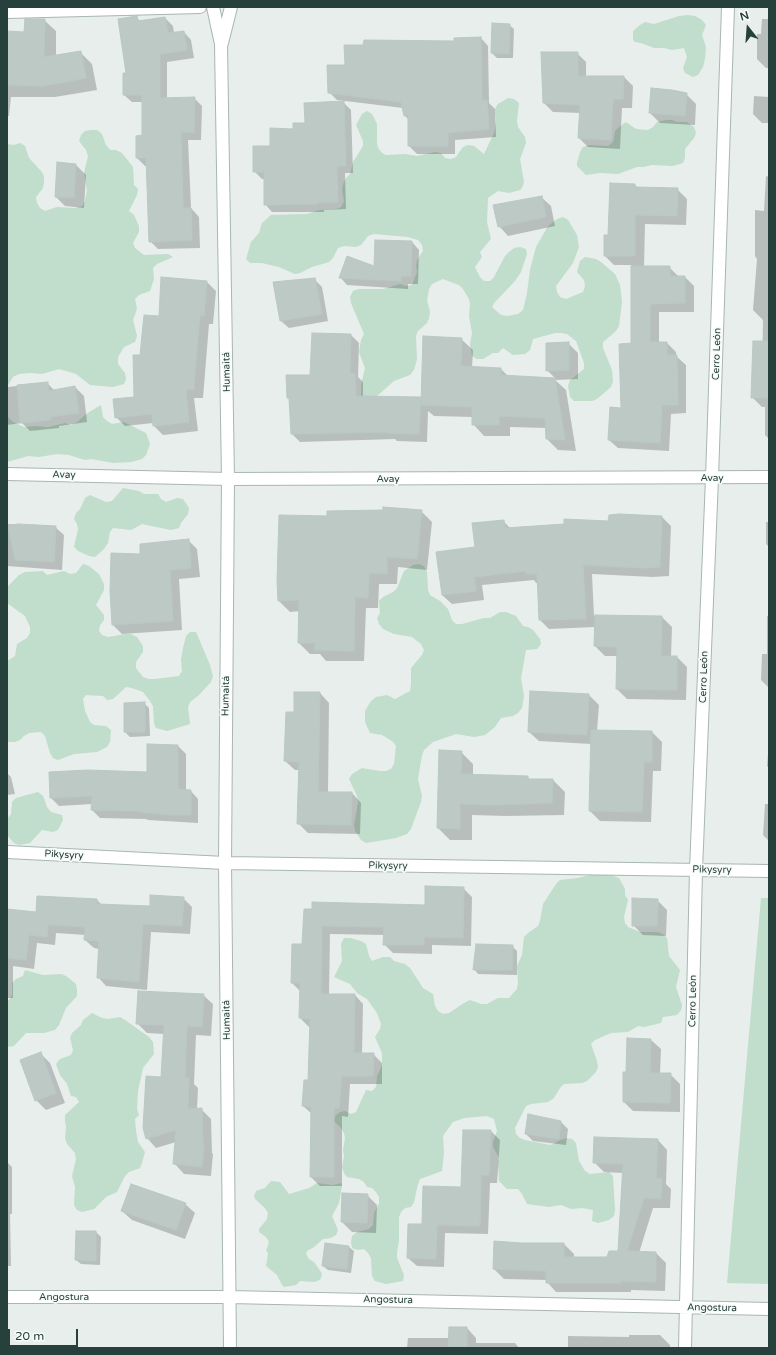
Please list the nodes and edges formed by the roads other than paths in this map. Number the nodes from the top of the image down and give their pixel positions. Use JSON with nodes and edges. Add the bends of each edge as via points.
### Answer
{"nodes":[{"id":1,"x":200,"y":7,"type":"edge"},
{"id":2,"x":213,"y":7,"type":"edge"},
{"id":3,"x":231,"y":7,"type":"edge"},
{"id":4,"x":728,"y":7,"type":"edge"},
{"id":5,"x":7,"y":12,"type":"edge"},
{"id":6,"x":221,"y":44,"type":"junction"},
{"id":7,"x":7,"y":474,"type":"edge"},
{"id":8,"x":769,"y":477,"type":"edge"},
{"id":9,"x":712,"y":478,"type":"junction"},
{"id":10,"x":228,"y":479,"type":"junction"},
{"id":11,"x":7,"y":852,"type":"edge"},
{"id":12,"x":225,"y":863,"type":"junction"},
{"id":13,"x":696,"y":870,"type":"junction"},
{"id":14,"x":769,"y":871,"type":"edge"},
{"id":15,"x":7,"y":1297,"type":"edge"},
{"id":16,"x":230,"y":1297,"type":"junction"},
{"id":17,"x":686,"y":1308,"type":"junction"},
{"id":18,"x":769,"y":1309,"type":"edge"},
{"id":19,"x":230,"y":1348,"type":"edge"},
{"id":20,"x":685,"y":1348,"type":"edge"}],
"edges":[{"from":1,"to":5,"type":"street"},
{"from":2,"to":6,"type":"street","name":"Humaitá"},
{"from":3,"to":6,"type":"street","name":"Humaitá"},
{"from":4,"to":9,"type":"street","name":"Cerro León"},
{"from":6,"to":10,"type":"street","name":"Humaitá"},
{"from":7,"to":10,"type":"street","name":"Avay"},
{"from":8,"to":9,"type":"street","name":"Avay"},
{"from":9,"to":10,"type":"street","name":"Avay"},
{"from":9,"to":13,"type":"street","name":"Cerro León"},
{"from":10,"to":12,"type":"street","name":"Humaitá"},
{"from":11,"to":12,"type":"street","name":"Pikysyry"},
{"from":12,"to":13,"type":"street","name":"Pikysyry"},
{"from":12,"to":16,"type":"street","name":"Humaitá"},
{"from":13,"to":14,"type":"street","name":"Pikysyry"},
{"from":13,"to":17,"type":"street","name":"Cerro León"},
{"from":15,"to":16,"type":"street","name":"Angostura"},
{"from":16,"to":17,"type":"street","name":"Angostura"},
{"from":16,"to":19,"type":"street","name":"Humaitá"},
{"from":17,"to":18,"type":"street","name":"Angostura"},
{"from":17,"to":20,"type":"street","name":"Cerro León"}]}
